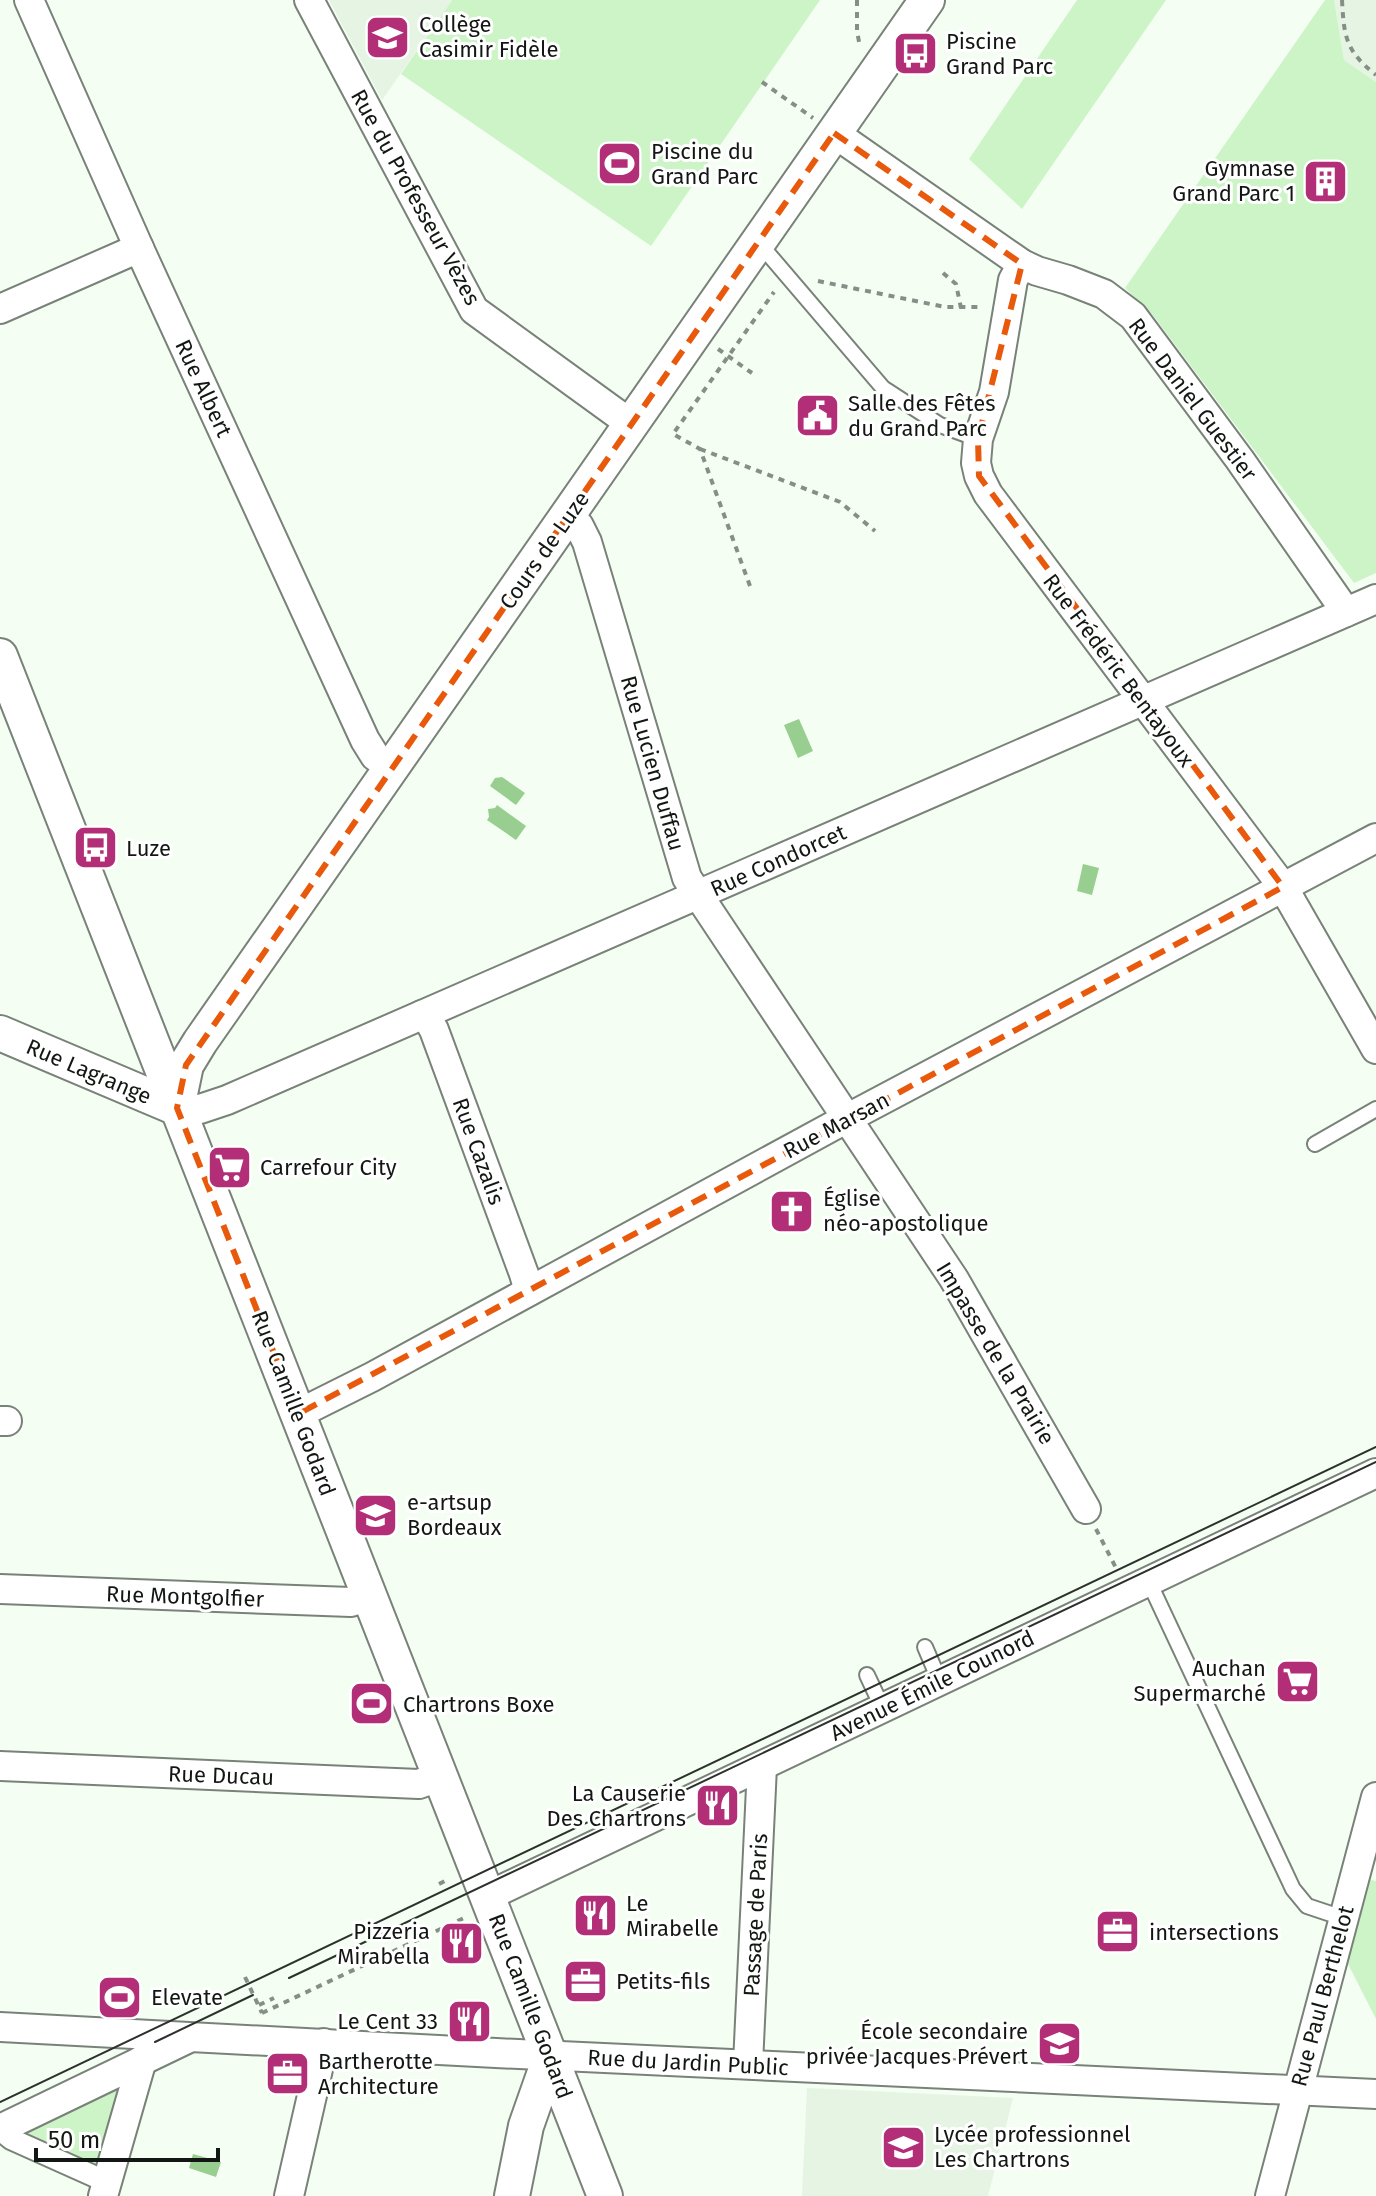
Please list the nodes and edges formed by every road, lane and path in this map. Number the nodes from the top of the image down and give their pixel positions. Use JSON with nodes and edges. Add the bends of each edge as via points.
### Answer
{"nodes":[{"id":1,"x":29,"y":0,"type":"edge"},
{"id":2,"x":309,"y":0,"type":"edge"},
{"id":3,"x":857,"y":0,"type":"edge"},
{"id":4,"x":927,"y":0,"type":"edge"},
{"id":5,"x":1342,"y":0,"type":"edge"},
{"id":6,"x":862,"y":61,"type":"dead end"},
{"id":7,"x":1376,"y":75,"type":"edge"},
{"id":8,"x":762,"y":82,"type":"dead end"},
{"id":9,"x":826,"y":128,"type":"junction"},
{"id":10,"x":758,"y":241,"type":"junction"},
{"id":11,"x":139,"y":248,"type":"junction"},
{"id":12,"x":1022,"y":264,"type":"junction"},
{"id":13,"x":943,"y":273,"type":"dead end"},
{"id":14,"x":786,"y":275,"type":"junction"},
{"id":15,"x":1008,"y":306,"type":"junction"},
{"id":16,"x":961,"y":308,"type":"junction"},
{"id":17,"x":0,"y":309,"type":"edge"},
{"id":18,"x":710,"y":343,"type":"dead end"},
{"id":19,"x":729,"y":357,"type":"junction"},
{"id":20,"x":752,"y":373,"type":"dead end"},
{"id":21,"x":631,"y":424,"type":"junction"},
{"id":22,"x":978,"y":439,"type":"junction"},
{"id":23,"x":700,"y":449,"type":"junction"},
{"id":24,"x":569,"y":514,"type":"junction"},
{"id":25,"x":875,"y":531,"type":"dead end"},
{"id":26,"x":750,"y":586,"type":"dead end"},
{"id":27,"x":1376,"y":599,"type":"edge"},
{"id":28,"x":1346,"y":612,"type":"junction"},
{"id":29,"x":0,"y":656,"type":"edge"},
{"id":30,"x":1143,"y":701,"type":"junction"},
{"id":31,"x":391,"y":768,"type":"junction"},
{"id":32,"x":1376,"y":838,"type":"edge"},
{"id":33,"x":1283,"y":887,"type":"junction"},
{"id":34,"x":698,"y":895,"type":"junction"},
{"id":35,"x":422,"y":1015,"type":"junction"},
{"id":36,"x":0,"y":1033,"type":"edge"},
{"id":37,"x":1376,"y":1049,"type":"edge"},
{"id":38,"x":177,"y":1108,"type":"junction"},
{"id":39,"x":1376,"y":1109,"type":"edge"},
{"id":40,"x":847,"y":1119,"type":"junction"},
{"id":41,"x":1315,"y":1144,"type":"dead end"},
{"id":42,"x":529,"y":1291,"type":"junction"},
{"id":43,"x":298,"y":1414,"type":"junction"},
{"id":44,"x":1376,"y":1473,"type":"edge"},
{"id":45,"x":1086,"y":1509,"type":"joint"},
{"id":46,"x":1138,"y":1587,"type":"junction"},
{"id":47,"x":0,"y":1589,"type":"edge"},
{"id":48,"x":370,"y":1596,"type":"junction"},
{"id":49,"x":925,"y":1647,"type":"dead end"},
{"id":50,"x":867,"y":1675,"type":"dead end"},
{"id":51,"x":940,"y":1682,"type":"junction"},
{"id":52,"x":883,"y":1709,"type":"junction"},
{"id":53,"x":0,"y":1766,"type":"edge"},
{"id":54,"x":762,"y":1766,"type":"junction"},
{"id":55,"x":441,"y":1776,"type":"junction"},
{"id":56,"x":1376,"y":1797,"type":"edge"},
{"id":57,"x":480,"y":1905,"type":"junction"},
{"id":58,"x":1343,"y":1918,"type":"junction"},
{"id":59,"x":245,"y":1977,"type":"dead end"},
{"id":60,"x":274,"y":1998,"type":"dead end"},
{"id":61,"x":259,"y":2005,"type":"junction"},
{"id":62,"x":262,"y":2013,"type":"junction"},
{"id":63,"x":0,"y":2027,"type":"edge"},
{"id":64,"x":191,"y":2037,"type":"junction"},
{"id":65,"x":228,"y":2039,"type":"junction"},
{"id":66,"x":324,"y":2043,"type":"junction"},
{"id":67,"x":551,"y":2055,"type":"junction"},
{"id":68,"x":142,"y":2060,"type":"junction"},
{"id":69,"x":748,"y":2064,"type":"junction"},
{"id":70,"x":1297,"y":2090,"type":"junction"},
{"id":71,"x":1376,"y":2094,"type":"edge"},
{"id":72,"x":0,"y":2129,"type":"edge"},
{"id":73,"x":105,"y":2189,"type":"edge"},
{"id":74,"x":289,"y":2196,"type":"edge"},
{"id":75,"x":512,"y":2196,"type":"edge"},
{"id":76,"x":605,"y":2196,"type":"edge"},
{"id":77,"x":1270,"y":2196,"type":"edge"}],
"edges":[{"from":1,"to":11,"type":"street","name":"Rue Albert"},
{"from":2,"to":21,"type":"street","name":"Rue du Professeur Vèzes","via":[[474,310]]},
{"from":3,"to":6,"type":"path"},
{"from":4,"to":9,"type":"street","name":"Cours de Luze"},
{"from":5,"to":7,"type":"path","via":[[1348,44]]},
{"from":8,"to":9,"type":"path"},
{"from":9,"to":10,"type":"street","name":"Cours de Luze"},
{"from":9,"to":12,"type":"street","name":"Rue Daniel Guestier"},
{"from":10,"to":14,"type":"lane"},
{"from":10,"to":21,"type":"street","name":"Cours de Luze"},
{"from":11,"to":17,"type":"street"},
{"from":11,"to":31,"type":"street","name":"Rue Albert","via":[[365,740]]},
{"from":12,"to":15,"type":"street","name":"Rue Frédéric Bentayoux"},
{"from":12,"to":28,"type":"street","name":"Rue Daniel Guestier","via":[[1104,294],[1133,316]]},
{"from":13,"to":16,"type":"path","via":[[956,284]]},
{"from":14,"to":16,"type":"path"},
{"from":14,"to":19,"type":"path"},
{"from":14,"to":22,"type":"lane","via":[[883,388],[940,425]]},
{"from":15,"to":16,"type":"path"},
{"from":15,"to":22,"type":"street","name":"Rue Frédéric Bentayoux","via":[[994,392]]},
{"from":18,"to":19,"type":"path"},
{"from":19,"to":20,"type":"path"},
{"from":19,"to":23,"type":"path","via":[[673,434]]},
{"from":21,"to":24,"type":"street","name":"Cours de Luze"},
{"from":22,"to":30,"type":"street","name":"Rue Frédéric Bentayoux","via":[[976,463],[988,494]]},
{"from":23,"to":25,"type":"path","via":[[840,502]]},
{"from":23,"to":26,"type":"path"},
{"from":24,"to":31,"type":"street","name":"Cours de Luze"},
{"from":24,"to":34,"type":"street","name":"Rue Lucien Duffau","via":[[587,542],[687,878]]},
{"from":27,"to":28,"type":"street","name":"Rue Condorcet"},
{"from":28,"to":30,"type":"street","name":"Rue Condorcet"},
{"from":29,"to":38,"type":"street","name":"Rue Camille Godard"},
{"from":30,"to":33,"type":"street","name":"Rue Frédéric Bentayoux"},
{"from":30,"to":34,"type":"street","name":"Rue Condorcet"},
{"from":31,"to":38,"type":"street","name":"Cours de Luze","via":[[200,1042],[186,1065]]},
{"from":32,"to":33,"type":"street","name":"Rue Marsan"},
{"from":33,"to":37,"type":"street","name":"Rue Frédéric Bentayoux"},
{"from":33,"to":40,"type":"street","name":"Rue Marsan"},
{"from":34,"to":35,"type":"street","name":"Rue Condorcet"},
{"from":34,"to":40,"type":"street","name":"Rue Lucien Duffau"},
{"from":35,"to":38,"type":"street","name":"Rue Condorcet","via":[[227,1100],[200,1109]]},
{"from":35,"to":42,"type":"street","name":"Rue Cazalis","via":[[434,1030]]},
{"from":36,"to":38,"type":"street","name":"Rue Lagrange"},
{"from":38,"to":43,"type":"street","name":"Rue Camille Godard"},
{"from":39,"to":41,"type":"lane"},
{"from":40,"to":42,"type":"street","name":"Rue Marsan"},
{"from":40,"to":45,"type":"street","name":"Impasse de la Prairie","via":[[954,1279]]},
{"from":42,"to":43,"type":"street","name":"Rue Marsan"},
{"from":43,"to":48,"type":"street","name":"Rue Camille Godard"},
{"from":44,"to":46,"type":"street","name":"Avenue Émile Counord"},
{"from":45,"to":46,"type":"path"},
{"from":46,"to":51,"type":"street","name":"Avenue Émile Counord"},
{"from":46,"to":58,"type":"lane","via":[[1293,1889],[1307,1906]]},
{"from":47,"to":48,"type":"street","name":"Rue Montgolfier","via":[[351,1602]]},
{"from":48,"to":55,"type":"street","name":"Rue Camille Godard"},
{"from":49,"to":51,"type":"lane"},
{"from":50,"to":52,"type":"lane"},
{"from":51,"to":52,"type":"street","name":"Avenue Émile Counord"},
{"from":52,"to":54,"type":"street","name":"Avenue Émile Counord"},
{"from":53,"to":55,"type":"street","name":"Rue Ducau","via":[[419,1784]]},
{"from":54,"to":57,"type":"street","name":"Avenue Émile Counord"},
{"from":54,"to":69,"type":"street","name":"Passage de Paris"},
{"from":55,"to":57,"type":"street","name":"Rue Camille Godard"},
{"from":56,"to":58,"type":"street","name":"Rue Paul Berthelot"},
{"from":57,"to":62,"type":"path"},
{"from":57,"to":67,"type":"street","name":"Rue Camille Godard"},
{"from":58,"to":70,"type":"street","name":"Rue Paul Berthelot"},
{"from":59,"to":61,"type":"path"},
{"from":60,"to":61,"type":"path"},
{"from":61,"to":62,"type":"path"},
{"from":62,"to":65,"type":"path","via":[[229,2028]]},
{"from":63,"to":64,"type":"street","name":"Rue du Jardin Public"},
{"from":64,"to":65,"type":"street","name":"Rue du Jardin Public"},
{"from":64,"to":68,"type":"street"},
{"from":65,"to":66,"type":"street","name":"Rue du Jardin Public"},
{"from":66,"to":67,"type":"street","name":"Rue du Jardin Public"},
{"from":66,"to":74,"type":"street"},
{"from":67,"to":69,"type":"street","name":"Rue du Jardin Public"},
{"from":67,"to":75,"type":"street","via":[[526,2126]]},
{"from":67,"to":76,"type":"street","name":"Rue Camille Godard"},
{"from":68,"to":72,"type":"street"},
{"from":68,"to":73,"type":"street"},
{"from":69,"to":70,"type":"street","name":"Rue du Jardin Public"},
{"from":70,"to":71,"type":"street","name":"Rue du Jardin Public"},
{"from":70,"to":77,"type":"street","name":"Rue Paul Berthelot"},
{"from":72,"to":73,"type":"street"}]}
